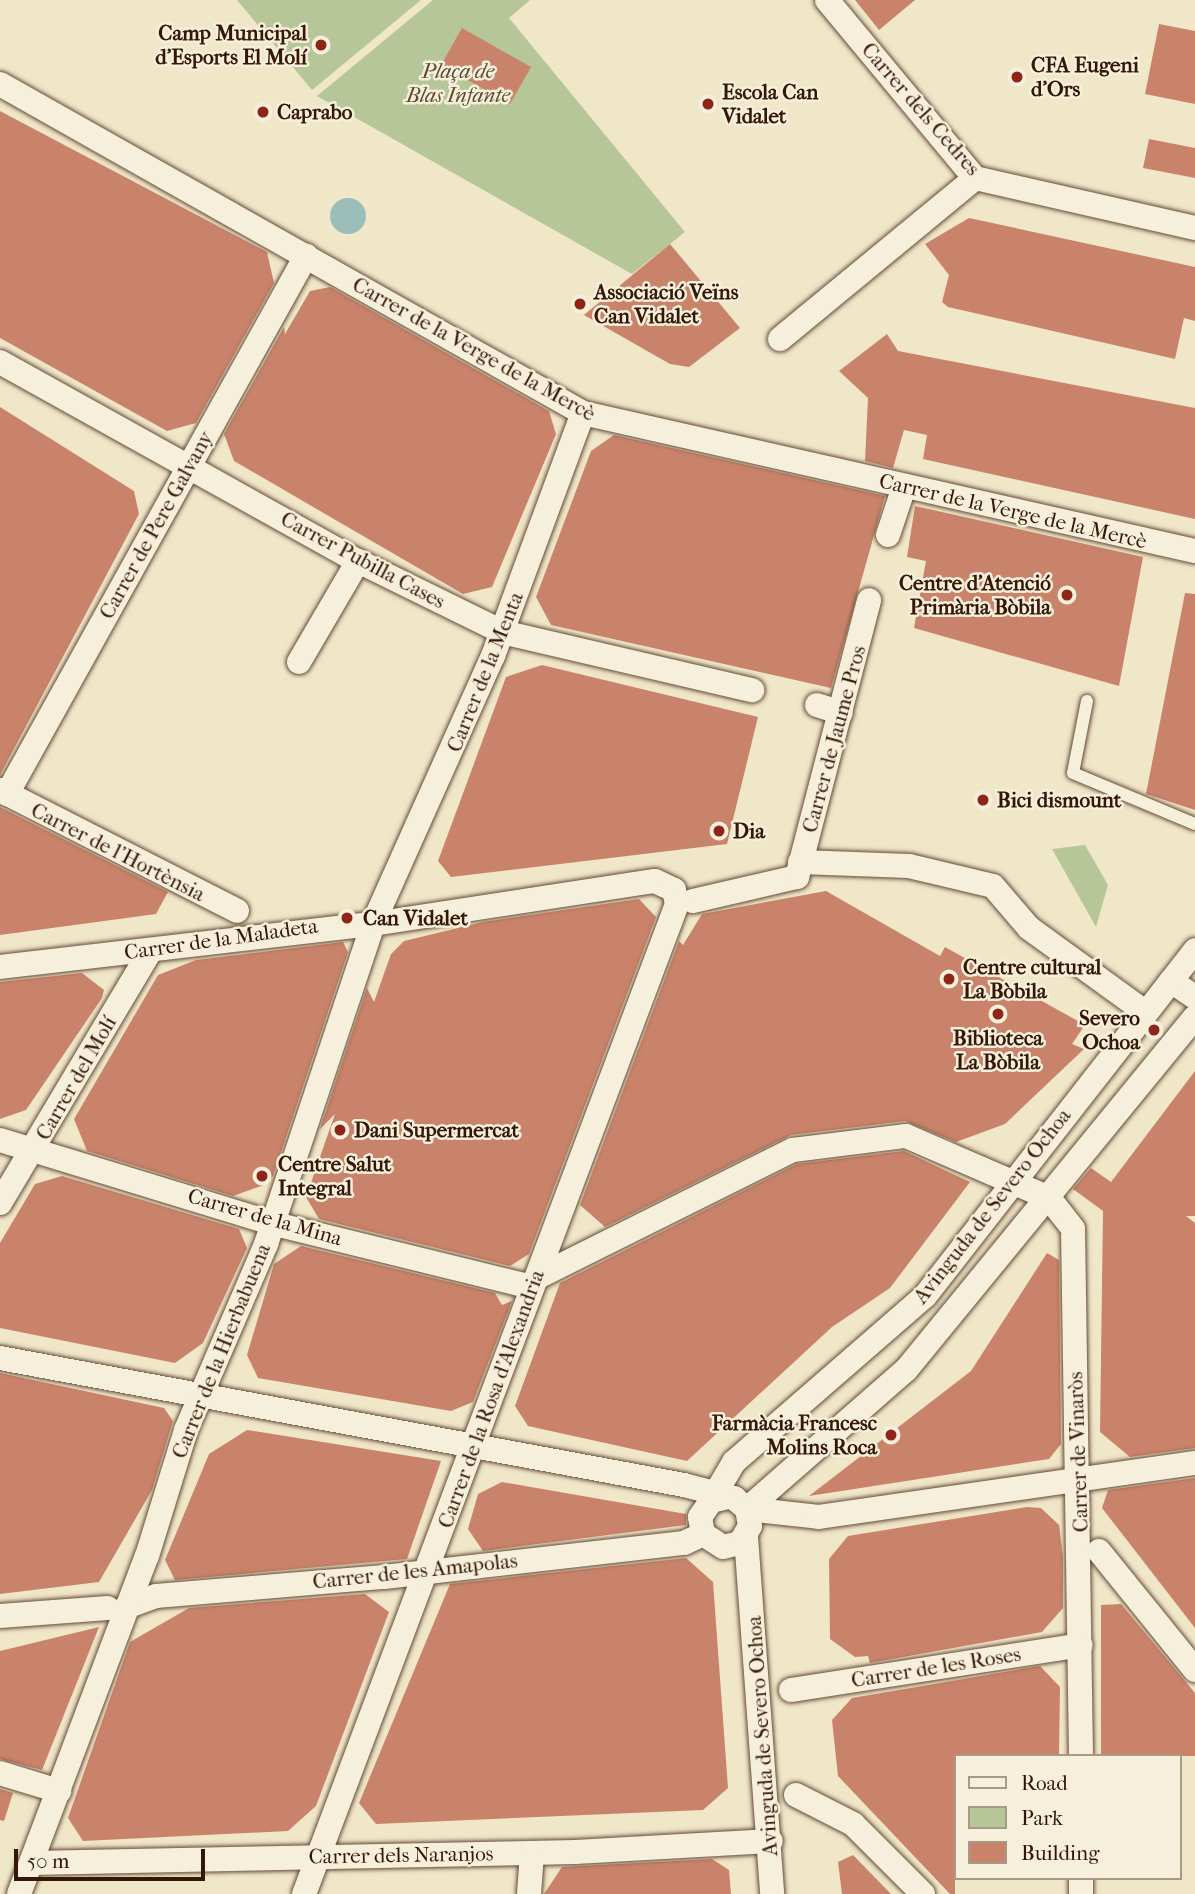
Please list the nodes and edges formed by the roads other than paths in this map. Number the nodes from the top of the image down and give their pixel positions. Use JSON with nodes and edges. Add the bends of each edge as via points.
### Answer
{"nodes":[{"id":1,"x":827,"y":0,"type":"edge"},
{"id":2,"x":0,"y":84,"type":"edge"},
{"id":3,"x":975,"y":178,"type":"junction"},
{"id":4,"x":1195,"y":228,"type":"edge"},
{"id":5,"x":306,"y":256,"type":"junction"},
{"id":6,"x":780,"y":339,"type":"dead end"},
{"id":7,"x":0,"y":362,"type":"edge"},
{"id":8,"x":583,"y":413,"type":"junction"},
{"id":9,"x":189,"y":466,"type":"junction"},
{"id":10,"x":904,"y":487,"type":"junction"},
{"id":11,"x":888,"y":535,"type":"dead end"},
{"id":12,"x":1195,"y":551,"type":"edge"},
{"id":13,"x":358,"y":561,"type":"junction"},
{"id":14,"x":869,"y":600,"type":"dead end"},
{"id":15,"x":502,"y":632,"type":"junction"},
{"id":16,"x":299,"y":662,"type":"dead end"},
{"id":17,"x":752,"y":690,"type":"dead end"},
{"id":18,"x":1087,"y":701,"type":"dead end"},
{"id":19,"x":817,"y":705,"type":"dead end"},
{"id":20,"x":841,"y":713,"type":"junction"},
{"id":21,"x":4,"y":792,"type":"edge"},
{"id":22,"x":1195,"y":824,"type":"edge"},
{"id":23,"x":799,"y":869,"type":"junction"},
{"id":24,"x":685,"y":903,"type":"junction"},
{"id":25,"x":237,"y":911,"type":"dead end"},
{"id":26,"x":373,"y":924,"type":"junction"},
{"id":27,"x":1195,"y":950,"type":"edge"},
{"id":28,"x":150,"y":951,"type":"junction"},
{"id":29,"x":0,"y":967,"type":"edge"},
{"id":30,"x":1171,"y":981,"type":"junction"},
{"id":31,"x":1195,"y":997,"type":"edge"},
{"id":32,"x":1145,"y":1012,"type":"junction"},
{"id":33,"x":1195,"y":1017,"type":"edge"},
{"id":34,"x":0,"y":1140,"type":"edge"},
{"id":35,"x":35,"y":1148,"type":"junction"},
{"id":36,"x":1014,"y":1177,"type":"junction"},
{"id":37,"x":1049,"y":1198,"type":"junction"},
{"id":38,"x":0,"y":1203,"type":"edge"},
{"id":39,"x":271,"y":1223,"type":"junction"},
{"id":40,"x":534,"y":1282,"type":"junction"},
{"id":41,"x":0,"y":1358,"type":"edge"},
{"id":42,"x":202,"y":1396,"type":"junction"},
{"id":43,"x":474,"y":1447,"type":"junction"},
{"id":44,"x":1195,"y":1463,"type":"edge"},
{"id":45,"x":1080,"y":1480,"type":"junction"},
{"id":46,"x":725,"y":1500,"type":"junction"},
{"id":47,"x":703,"y":1534,"type":"junction"},
{"id":48,"x":746,"y":1537,"type":"junction"},
{"id":49,"x":1099,"y":1551,"type":"dead end"},
{"id":50,"x":427,"y":1570,"type":"junction"},
{"id":51,"x":117,"y":1608,"type":"junction"},
{"id":52,"x":0,"y":1616,"type":"edge"},
{"id":53,"x":1081,"y":1645,"type":"junction"},
{"id":54,"x":1195,"y":1670,"type":"edge"},
{"id":55,"x":791,"y":1690,"type":"dead end"},
{"id":56,"x":1081,"y":1754,"type":"edge"},
{"id":57,"x":0,"y":1773,"type":"edge"},
{"id":58,"x":59,"y":1791,"type":"junction"},
{"id":59,"x":796,"y":1795,"type":"dead end"},
{"id":60,"x":771,"y":1841,"type":"junction"},
{"id":61,"x":532,"y":1853,"type":"junction"},
{"id":62,"x":319,"y":1855,"type":"junction"},
{"id":63,"x":30,"y":1863,"type":"junction"},
{"id":64,"x":19,"y":1894,"type":"edge"},
{"id":65,"x":304,"y":1894,"type":"edge"},
{"id":66,"x":529,"y":1894,"type":"edge"},
{"id":67,"x":772,"y":1894,"type":"edge"},
{"id":68,"x":923,"y":1894,"type":"edge"}],
"edges":[{"from":1,"to":3,"type":"street","name":"Carrer dels Cedres"},
{"from":2,"to":5,"type":"street","name":"Carrer de la Verge de la Mercè"},
{"from":3,"to":4,"type":"street","name":"Carrer dels Cedres"},
{"from":3,"to":6,"type":"street"},
{"from":5,"to":8,"type":"street","name":"Carrer de la Verge de la Mercè"},
{"from":5,"to":9,"type":"street","name":"Carrer de Pere Galvany"},
{"from":7,"to":9,"type":"street","name":"Carrer Pubilla Cases"},
{"from":8,"to":10,"type":"street","name":"Carrer de la Verge de la Mercè"},
{"from":8,"to":15,"type":"street","name":"Carrer de la Menta"},
{"from":9,"to":13,"type":"street","name":"Carrer Pubilla Cases"},
{"from":9,"to":21,"type":"street","name":"Carrer de Pere Galvany"},
{"from":10,"to":11,"type":"street"},
{"from":10,"to":12,"type":"street","name":"Carrer de la Verge de la Mercè"},
{"from":13,"to":15,"type":"street","name":"Carrer Pubilla Cases"},
{"from":13,"to":16,"type":"street"},
{"from":14,"to":20,"type":"street","name":"Carrer de Jaume Pros"},
{"from":15,"to":17,"type":"street","name":"Carrer Pubilla Cases"},
{"from":15,"to":26,"type":"street","name":"Carrer de la Menta"},
{"from":18,"to":22,"type":"lane","via":[[1073,773]]},
{"from":19,"to":20,"type":"street"},
{"from":20,"to":23,"type":"street","name":"Carrer de Jaume Pros"},
{"from":21,"to":25,"type":"street","name":"Carrer de l'Hortènsia"},
{"from":23,"to":24,"type":"street"},
{"from":23,"to":32,"type":"street","via":[[909,866],[993,886],[1029,928]]},
{"from":24,"to":26,"type":"street","name":"Carrer de la Maladeta","via":[[674,890],[655,881]]},
{"from":24,"to":40,"type":"street","name":"Carrer de la Rosa d'Alexandria"},
{"from":26,"to":28,"type":"street","name":"Carrer de la Maladeta"},
{"from":26,"to":39,"type":"street","name":"Carrer de la Hierbabuena"},
{"from":27,"to":30,"type":"street","name":"Avinguda de Severo Ochoa"},
{"from":28,"to":29,"type":"street","name":"Carrer de la Maladeta"},
{"from":28,"to":35,"type":"street","name":"Carrer del Molí"},
{"from":30,"to":31,"type":"street"},
{"from":30,"to":32,"type":"street","name":"Avinguda de Severo Ochoa"},
{"from":32,"to":36,"type":"street","name":"Avinguda de Severo Ochoa"},
{"from":33,"to":37,"type":"street","name":"Avinguda de Severo Ochoa"},
{"from":34,"to":35,"type":"street","name":"Carrer de la Mina"},
{"from":35,"to":38,"type":"street","name":"Carrer del Molí"},
{"from":35,"to":39,"type":"street","name":"Carrer de la Mina"},
{"from":36,"to":37,"type":"street","name":"Carrer de Vinaròs"},
{"from":36,"to":40,"type":"street","via":[[906,1136],[793,1150]]},
{"from":36,"to":46,"type":"street","name":"Avinguda de Severo Ochoa","via":[[925,1296],[734,1462]]},
{"from":37,"to":45,"type":"street","name":"Carrer de Vinaròs","via":[[1073,1229]]},
{"from":37,"to":46,"type":"street","name":"Avinguda de Severo Ochoa","via":[[906,1370]]},
{"from":39,"to":40,"type":"street","name":"Carrer de la Mina"},
{"from":39,"to":42,"type":"street","name":"Carrer de la Hierbabuena"},
{"from":40,"to":43,"type":"street","name":"Carrer de la Rosa d'Alexandria"},
{"from":41,"to":42,"type":"street"},
{"from":42,"to":43,"type":"street"},
{"from":42,"to":51,"type":"street","name":"Carrer de la Hierbabuena"},
{"from":43,"to":46,"type":"street"},
{"from":43,"to":50,"type":"street","name":"Carrer de la Rosa d'Alexandria"},
{"from":44,"to":45,"type":"street"},
{"from":45,"to":46,"type":"street","via":[[836,1515]]},
{"from":45,"to":53,"type":"street","name":"Carrer de Vinaròs"},
{"from":46,"to":47,"type":"street","via":[[700,1517]]},
{"from":46,"to":48,"type":"street","name":"Avinguda de Severo Ochoa"},
{"from":47,"to":48,"type":"street","via":[[723,1547]]},
{"from":47,"to":50,"type":"street","name":"Carrer de les Amapolas","via":[[684,1543]]},
{"from":48,"to":60,"type":"street","name":"Avinguda de Severo Ochoa"},
{"from":49,"to":54,"type":"street"},
{"from":50,"to":51,"type":"street","name":"Carrer de les Amapolas","via":[[156,1595]]},
{"from":50,"to":62,"type":"street","name":"Carrer de la Rosa d'Alexandria"},
{"from":51,"to":52,"type":"street","name":"Carrer de les Amapolas"},
{"from":51,"to":58,"type":"street","name":"Carrer de la Hierbabuena"},
{"from":53,"to":55,"type":"street","name":"Carrer de les Roses"},
{"from":53,"to":56,"type":"street","name":"Carrer de Vinaròs"},
{"from":57,"to":58,"type":"street"},
{"from":58,"to":63,"type":"street","name":"Carrer de la Hierbabuena"},
{"from":59,"to":68,"type":"street","via":[[853,1824]]},
{"from":60,"to":61,"type":"street","name":"Carrer dels Naranjos"},
{"from":60,"to":67,"type":"street","name":"Avinguda de Severo Ochoa"},
{"from":61,"to":62,"type":"street","name":"Carrer dels Naranjos"},
{"from":61,"to":66,"type":"street"},
{"from":62,"to":63,"type":"street","name":"Carrer dels Naranjos"},
{"from":62,"to":65,"type":"street","name":"Carrer de la Rosa d'Alexandria"},
{"from":63,"to":64,"type":"street","name":"Carrer de la Hierbabuena"}]}
